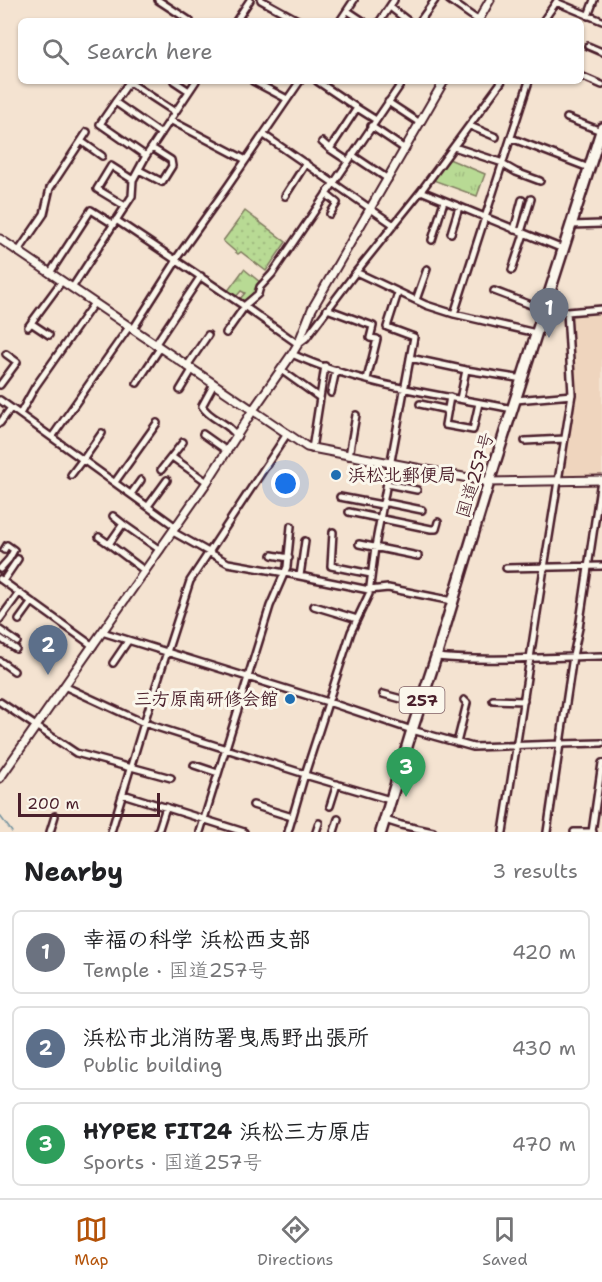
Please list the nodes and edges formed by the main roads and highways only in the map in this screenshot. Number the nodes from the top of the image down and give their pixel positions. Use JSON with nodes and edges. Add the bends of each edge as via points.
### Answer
{"nodes":[{"id":1,"x":601,"y":134,"type":"edge"},
{"id":2,"x":381,"y":832,"type":"edge"}],
"edges":[{"from":1,"to":2,"type":"highway","name":"国道257号","number":"257"}]}
